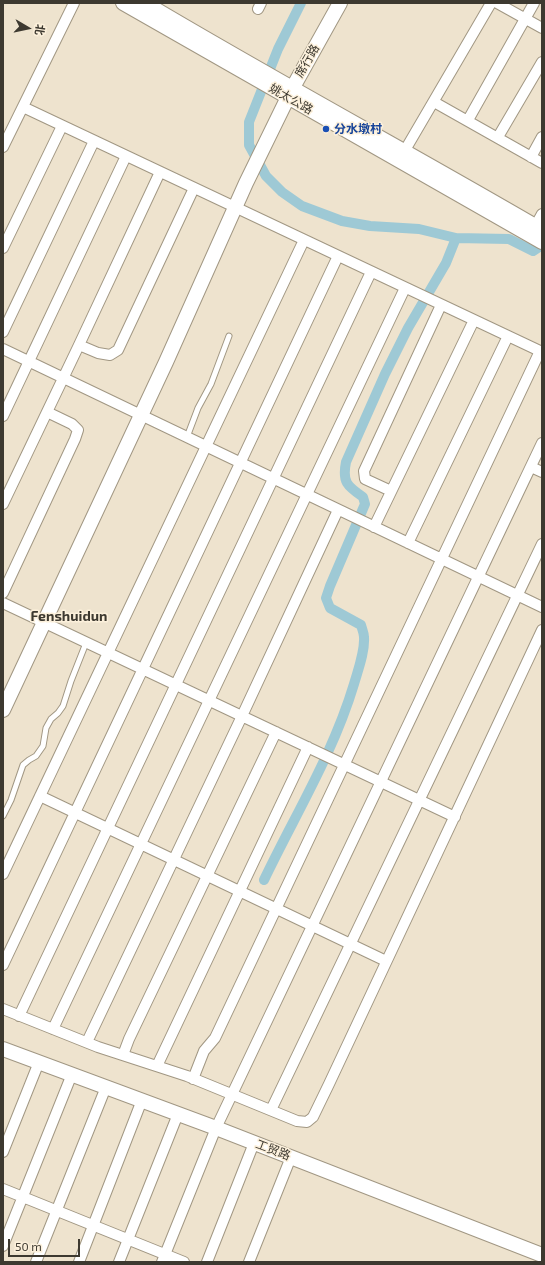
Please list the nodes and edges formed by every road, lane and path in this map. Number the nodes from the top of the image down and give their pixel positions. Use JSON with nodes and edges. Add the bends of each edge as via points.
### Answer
{"nodes":[{"id":1,"x":74,"y":3,"type":"edge"},
{"id":2,"x":123,"y":3,"type":"edge"},
{"id":3,"x":145,"y":3,"type":"edge"},
{"id":4,"x":340,"y":3,"type":"edge"},
{"id":5,"x":491,"y":3,"type":"edge"},
{"id":6,"x":498,"y":3,"type":"edge"},
{"id":7,"x":534,"y":3,"type":"edge"},
{"id":8,"x":525,"y":19,"type":"junction"},
{"id":9,"x":542,"y":28,"type":"edge"},
{"id":10,"x":542,"y":62,"type":"edge"},
{"id":11,"x":257,"y":74,"type":"junction"},
{"id":12,"x":289,"y":93,"type":"junction"},
{"id":13,"x":434,"y":102,"type":"junction"},
{"id":14,"x":23,"y":107,"type":"junction"},
{"id":15,"x":468,"y":120,"type":"junction"},
{"id":16,"x":62,"y":126,"type":"junction"},
{"id":17,"x":498,"y":137,"type":"junction"},
{"id":18,"x":542,"y":137,"type":"edge"},
{"id":19,"x":94,"y":141,"type":"junction"},
{"id":20,"x":3,"y":147,"type":"edge"},
{"id":21,"x":126,"y":156,"type":"junction"},
{"id":22,"x":402,"y":156,"type":"junction"},
{"id":23,"x":531,"y":157,"type":"junction"},
{"id":24,"x":542,"y":163,"type":"edge"},
{"id":25,"x":160,"y":172,"type":"junction"},
{"id":26,"x":194,"y":188,"type":"junction"},
{"id":27,"x":235,"y":208,"type":"junction"},
{"id":28,"x":538,"y":229,"type":"edge"},
{"id":29,"x":304,"y":240,"type":"junction"},
{"id":30,"x":3,"y":248,"type":"edge"},
{"id":31,"x":338,"y":256,"type":"junction"},
{"id":32,"x":371,"y":272,"type":"junction"},
{"id":33,"x":405,"y":288,"type":"junction"},
{"id":34,"x":437,"y":303,"type":"junction"},
{"id":35,"x":474,"y":320,"type":"junction"},
{"id":36,"x":3,"y":332,"type":"edge"},
{"id":37,"x":229,"y":336,"type":"dead end"},
{"id":38,"x":508,"y":336,"type":"junction"},
{"id":39,"x":80,"y":345,"type":"junction"},
{"id":40,"x":3,"y":349,"type":"edge"},
{"id":41,"x":541,"y":352,"type":"edge"},
{"id":42,"x":29,"y":362,"type":"junction"},
{"id":43,"x":63,"y":378,"type":"junction"},
{"id":44,"x":47,"y":412,"type":"junction"},
{"id":45,"x":141,"y":415,"type":"junction"},
{"id":46,"x":3,"y":416,"type":"edge"},
{"id":47,"x":186,"y":437,"type":"junction"},
{"id":48,"x":542,"y":443,"type":"edge"},
{"id":49,"x":206,"y":446,"type":"junction"},
{"id":50,"x":240,"y":463,"type":"junction"},
{"id":51,"x":530,"y":467,"type":"junction"},
{"id":52,"x":542,"y":472,"type":"edge"},
{"id":53,"x":273,"y":478,"type":"junction"},
{"id":54,"x":391,"y":492,"type":"junction"},
{"id":55,"x":306,"y":494,"type":"junction"},
{"id":56,"x":3,"y":504,"type":"edge"},
{"id":57,"x":338,"y":510,"type":"junction"},
{"id":58,"x":371,"y":525,"type":"junction"},
{"id":59,"x":408,"y":543,"type":"junction"},
{"id":60,"x":542,"y":544,"type":"edge"},
{"id":61,"x":442,"y":559,"type":"junction"},
{"id":62,"x":478,"y":577,"type":"junction"},
{"id":63,"x":3,"y":593,"type":"edge"},
{"id":64,"x":518,"y":595,"type":"junction"},
{"id":65,"x":3,"y":603,"type":"edge"},
{"id":66,"x":542,"y":607,"type":"edge"},
{"id":67,"x":44,"y":623,"type":"junction"},
{"id":68,"x":542,"y":630,"type":"edge"},
{"id":69,"x":86,"y":643,"type":"junction"},
{"id":70,"x":108,"y":653,"type":"junction"},
{"id":71,"x":142,"y":669,"type":"junction"},
{"id":72,"x":176,"y":685,"type":"junction"},
{"id":73,"x":209,"y":700,"type":"junction"},
{"id":74,"x":3,"y":710,"type":"edge"},
{"id":75,"x":242,"y":716,"type":"junction"},
{"id":76,"x":276,"y":732,"type":"junction"},
{"id":77,"x":311,"y":749,"type":"junction"},
{"id":78,"x":340,"y":762,"type":"junction"},
{"id":79,"x":381,"y":782,"type":"junction"},
{"id":80,"x":40,"y":796,"type":"junction"},
{"id":81,"x":420,"y":800,"type":"junction"},
{"id":82,"x":75,"y":813,"type":"junction"},
{"id":83,"x":3,"y":816,"type":"edge"},
{"id":84,"x":455,"y":817,"type":"junction"},
{"id":85,"x":108,"y":829,"type":"junction"},
{"id":86,"x":141,"y":844,"type":"junction"},
{"id":87,"x":174,"y":860,"type":"junction"},
{"id":88,"x":3,"y":874,"type":"edge"},
{"id":89,"x":207,"y":876,"type":"junction"},
{"id":90,"x":240,"y":892,"type":"junction"},
{"id":91,"x":276,"y":909,"type":"junction"},
{"id":92,"x":312,"y":926,"type":"junction"},
{"id":93,"x":351,"y":945,"type":"junction"},
{"id":94,"x":386,"y":962,"type":"junction"},
{"id":95,"x":3,"y":965,"type":"edge"},
{"id":96,"x":3,"y":1009,"type":"edge"},
{"id":97,"x":19,"y":1016,"type":"junction"},
{"id":98,"x":53,"y":1029,"type":"junction"},
{"id":99,"x":87,"y":1042,"type":"junction"},
{"id":100,"x":3,"y":1049,"type":"edge"},
{"id":101,"x":123,"y":1055,"type":"junction"},
{"id":102,"x":39,"y":1062,"type":"junction"},
{"id":103,"x":157,"y":1066,"type":"junction"},
{"id":104,"x":72,"y":1074,"type":"junction"},
{"id":105,"x":193,"y":1079,"type":"junction"},
{"id":106,"x":106,"y":1087,"type":"junction"},
{"id":107,"x":232,"y":1094,"type":"junction"},
{"id":108,"x":142,"y":1100,"type":"junction"},
{"id":109,"x":271,"y":1110,"type":"junction"},
{"id":110,"x":178,"y":1114,"type":"junction"},
{"id":111,"x":216,"y":1128,"type":"junction"},
{"id":112,"x":254,"y":1143,"type":"junction"},
{"id":113,"x":3,"y":1152,"type":"edge"},
{"id":114,"x":291,"y":1157,"type":"junction"},
{"id":115,"x":3,"y":1190,"type":"edge"},
{"id":116,"x":22,"y":1197,"type":"junction"},
{"id":117,"x":57,"y":1211,"type":"junction"},
{"id":118,"x":93,"y":1226,"type":"junction"},
{"id":119,"x":128,"y":1239,"type":"junction"},
{"id":120,"x":3,"y":1246,"type":"edge"},
{"id":121,"x":542,"y":1255,"type":"edge"},
{"id":122,"x":163,"y":1258,"type":"edge"},
{"id":123,"x":36,"y":1262,"type":"edge"},
{"id":124,"x":79,"y":1262,"type":"edge"},
{"id":125,"x":119,"y":1262,"type":"edge"},
{"id":126,"x":184,"y":1262,"type":"edge"},
{"id":127,"x":207,"y":1262,"type":"edge"},
{"id":128,"x":249,"y":1262,"type":"edge"}],
"edges":[{"from":1,"to":14,"type":"street"},
{"from":2,"to":11,"type":"street","name":"姚太公路"},
{"from":3,"to":11,"type":"street","name":"姚太公路"},
{"from":4,"to":12,"type":"street","name":"席行路"},
{"from":5,"to":13,"type":"street"},
{"from":6,"to":8,"type":"street"},
{"from":7,"to":8,"type":"street"},
{"from":8,"to":9,"type":"street"},
{"from":8,"to":15,"type":"street"},
{"from":10,"to":17,"type":"street"},
{"from":11,"to":12,"type":"street","name":"姚太公路"},
{"from":12,"to":22,"type":"street","name":"姚太公路"},
{"from":12,"to":27,"type":"street","name":"席行路"},
{"from":13,"to":15,"type":"street"},
{"from":13,"to":22,"type":"street"},
{"from":14,"to":16,"type":"street"},
{"from":14,"to":20,"type":"street"},
{"from":15,"to":17,"type":"street"},
{"from":16,"to":19,"type":"street"},
{"from":16,"to":30,"type":"street"},
{"from":17,"to":23,"type":"street"},
{"from":18,"to":23,"type":"street"},
{"from":19,"to":21,"type":"street"},
{"from":19,"to":36,"type":"street"},
{"from":21,"to":25,"type":"street"},
{"from":21,"to":42,"type":"street"},
{"from":22,"to":28,"type":"street","name":"姚太公路"},
{"from":23,"to":24,"type":"street"},
{"from":25,"to":26,"type":"street"},
{"from":25,"to":39,"type":"street"},
{"from":26,"to":27,"type":"street"},
{"from":26,"to":39,"type":"street","via":[[118,350],[110,355]]},
{"from":27,"to":29,"type":"street"},
{"from":27,"to":45,"type":"street","name":"席行路"},
{"from":29,"to":31,"type":"street"},
{"from":29,"to":49,"type":"street"},
{"from":31,"to":32,"type":"street"},
{"from":31,"to":50,"type":"street"},
{"from":32,"to":33,"type":"street"},
{"from":32,"to":53,"type":"street"},
{"from":33,"to":34,"type":"street"},
{"from":33,"to":55,"type":"street"},
{"from":34,"to":35,"type":"street"},
{"from":34,"to":54,"type":"street","via":[[364,471],[365,479]]},
{"from":35,"to":38,"type":"street"},
{"from":35,"to":54,"type":"street"},
{"from":37,"to":47,"type":"lane"},
{"from":38,"to":41,"type":"street"},
{"from":38,"to":59,"type":"street"},
{"from":39,"to":43,"type":"street"},
{"from":40,"to":42,"type":"street"},
{"from":41,"to":61,"type":"street"},
{"from":42,"to":43,"type":"street"},
{"from":42,"to":46,"type":"street"},
{"from":43,"to":44,"type":"street"},
{"from":43,"to":45,"type":"street"},
{"from":44,"to":56,"type":"street"},
{"from":44,"to":63,"type":"street","via":[[72,424],[78,430],[76,439]]},
{"from":45,"to":47,"type":"street"},
{"from":45,"to":67,"type":"street","name":"席行路"},
{"from":47,"to":49,"type":"street"},
{"from":48,"to":51,"type":"street"},
{"from":49,"to":50,"type":"street"},
{"from":49,"to":70,"type":"street"},
{"from":50,"to":53,"type":"street"},
{"from":50,"to":71,"type":"street"},
{"from":51,"to":52,"type":"street"},
{"from":51,"to":62,"type":"street"},
{"from":53,"to":55,"type":"street"},
{"from":53,"to":72,"type":"street"},
{"from":54,"to":58,"type":"street"},
{"from":55,"to":57,"type":"street"},
{"from":55,"to":73,"type":"street"},
{"from":57,"to":58,"type":"street"},
{"from":57,"to":75,"type":"street"},
{"from":58,"to":59,"type":"street"},
{"from":59,"to":61,"type":"street"},
{"from":60,"to":64,"type":"street"},
{"from":61,"to":62,"type":"street"},
{"from":61,"to":78,"type":"street"},
{"from":62,"to":64,"type":"street"},
{"from":62,"to":79,"type":"street"},
{"from":64,"to":66,"type":"street"},
{"from":64,"to":81,"type":"street"},
{"from":65,"to":67,"type":"street"},
{"from":67,"to":69,"type":"street"},
{"from":67,"to":74,"type":"street","name":"席行路"},
{"from":68,"to":84,"type":"street"},
{"from":69,"to":70,"type":"street"},
{"from":69,"to":83,"type":"lane","via":[[63,706],[46,728],[43,746],[36,756],[23,765]]},
{"from":70,"to":71,"type":"street"},
{"from":70,"to":80,"type":"street"},
{"from":71,"to":72,"type":"street"},
{"from":71,"to":82,"type":"street"},
{"from":72,"to":73,"type":"street"},
{"from":72,"to":85,"type":"street"},
{"from":73,"to":75,"type":"street"},
{"from":73,"to":86,"type":"street"},
{"from":75,"to":76,"type":"street"},
{"from":75,"to":87,"type":"street"},
{"from":76,"to":77,"type":"street"},
{"from":76,"to":89,"type":"street"},
{"from":77,"to":78,"type":"street"},
{"from":77,"to":90,"type":"street"},
{"from":78,"to":79,"type":"street"},
{"from":78,"to":91,"type":"street"},
{"from":79,"to":81,"type":"street"},
{"from":79,"to":92,"type":"street"},
{"from":80,"to":82,"type":"street"},
{"from":80,"to":88,"type":"street"},
{"from":81,"to":84,"type":"street"},
{"from":81,"to":93,"type":"street"},
{"from":82,"to":85,"type":"street"},
{"from":82,"to":95,"type":"street"},
{"from":84,"to":94,"type":"street"},
{"from":85,"to":86,"type":"street"},
{"from":85,"to":97,"type":"street"},
{"from":86,"to":87,"type":"street"},
{"from":86,"to":98,"type":"street"},
{"from":87,"to":89,"type":"street"},
{"from":87,"to":99,"type":"street"},
{"from":89,"to":90,"type":"street"},
{"from":89,"to":101,"type":"street"},
{"from":90,"to":91,"type":"street"},
{"from":90,"to":103,"type":"street"},
{"from":91,"to":92,"type":"street"},
{"from":91,"to":105,"type":"street","via":[[215,1038],[204,1051]]},
{"from":92,"to":93,"type":"street"},
{"from":92,"to":107,"type":"street"},
{"from":93,"to":94,"type":"street"},
{"from":93,"to":109,"type":"street"},
{"from":94,"to":109,"type":"street","via":[[313,1116],[307,1122]]},
{"from":96,"to":97,"type":"street"},
{"from":97,"to":98,"type":"street"},
{"from":98,"to":99,"type":"street"},
{"from":99,"to":101,"type":"street"},
{"from":100,"to":102,"type":"street","name":"工贸路"},
{"from":101,"to":103,"type":"street"},
{"from":102,"to":104,"type":"street","name":"工贸路"},
{"from":102,"to":113,"type":"street"},
{"from":103,"to":105,"type":"street"},
{"from":104,"to":106,"type":"street","name":"工贸路"},
{"from":104,"to":116,"type":"street"},
{"from":105,"to":107,"type":"street"},
{"from":106,"to":108,"type":"street","name":"工贸路"},
{"from":106,"to":117,"type":"street"},
{"from":107,"to":109,"type":"street"},
{"from":107,"to":111,"type":"street"},
{"from":108,"to":110,"type":"street","name":"工贸路"},
{"from":108,"to":118,"type":"street"},
{"from":110,"to":111,"type":"street","name":"工贸路"},
{"from":110,"to":119,"type":"street"},
{"from":111,"to":112,"type":"street","name":"工贸路"},
{"from":111,"to":122,"type":"street"},
{"from":112,"to":114,"type":"street","name":"工贸路"},
{"from":112,"to":127,"type":"street"},
{"from":114,"to":121,"type":"street","name":"工贸路"},
{"from":114,"to":128,"type":"street"},
{"from":115,"to":116,"type":"street"},
{"from":116,"to":117,"type":"street"},
{"from":116,"to":120,"type":"street"},
{"from":117,"to":118,"type":"street"},
{"from":117,"to":123,"type":"street"},
{"from":118,"to":119,"type":"street"},
{"from":118,"to":124,"type":"street"},
{"from":119,"to":122,"type":"street"},
{"from":119,"to":125,"type":"street"},
{"from":122,"to":126,"type":"street"}]}
